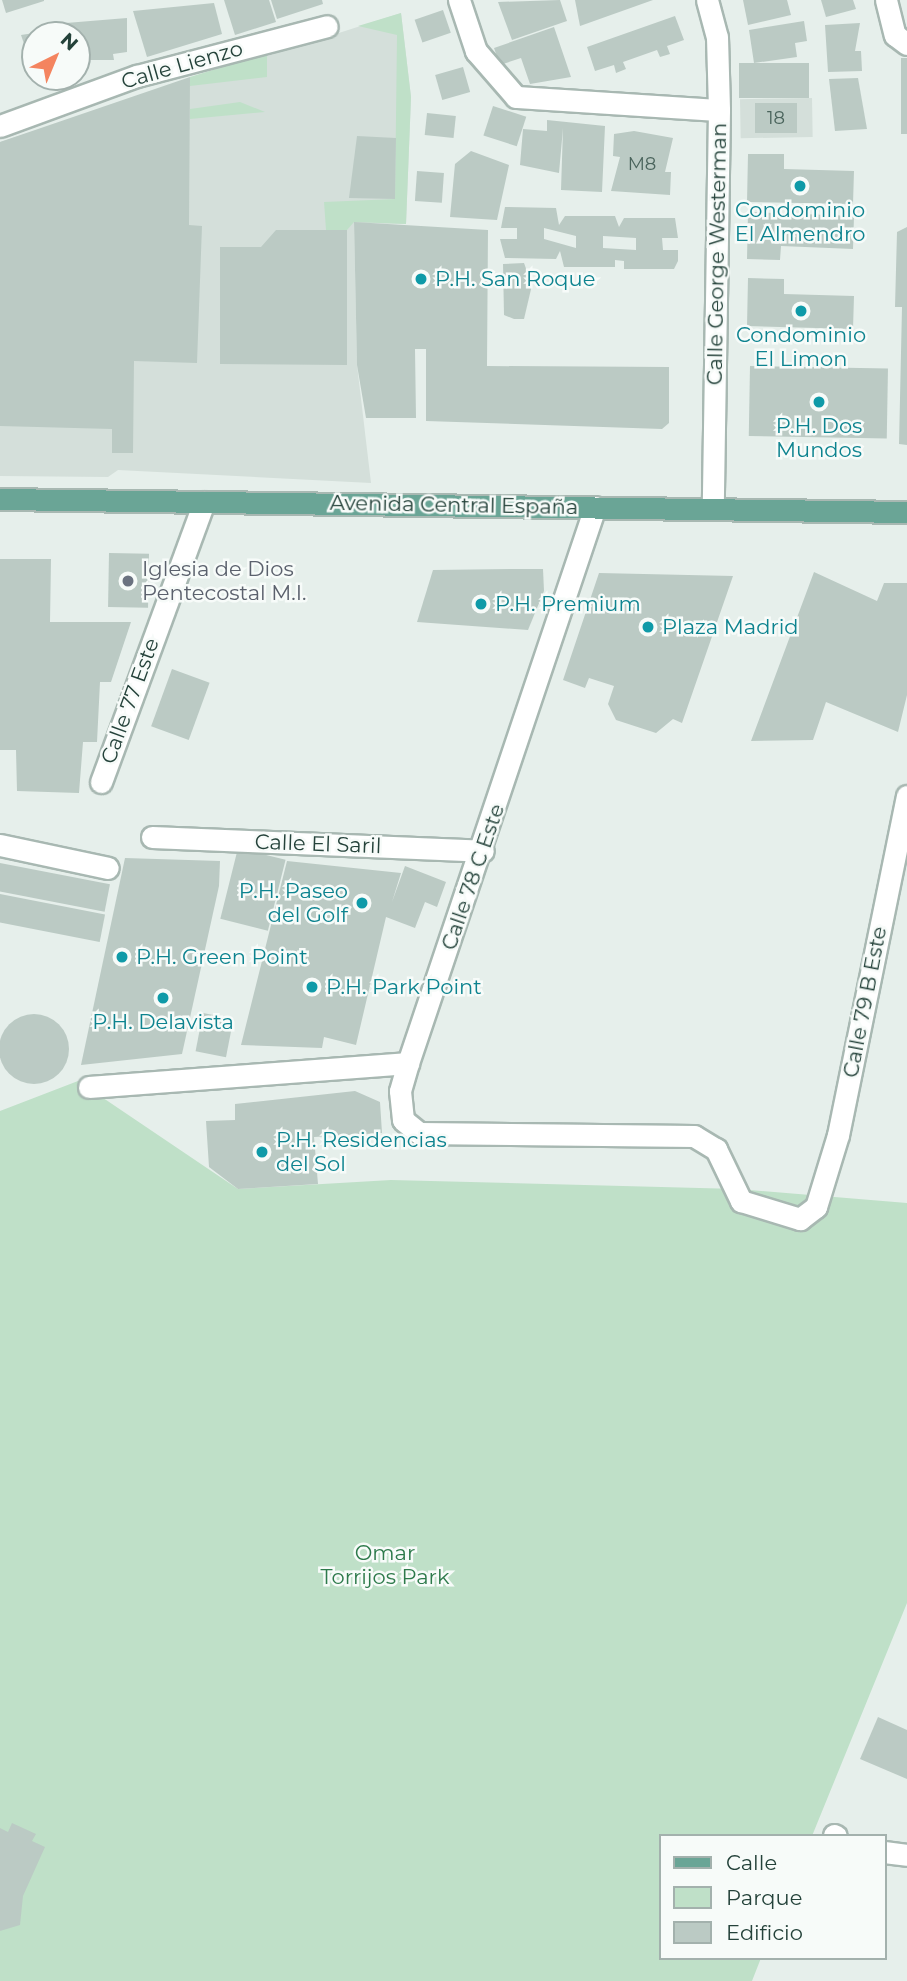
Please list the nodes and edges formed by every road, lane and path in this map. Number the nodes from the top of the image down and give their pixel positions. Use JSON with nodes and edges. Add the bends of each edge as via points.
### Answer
{"nodes":[{"id":1,"x":459,"y":0,"type":"edge"},
{"id":2,"x":706,"y":0,"type":"edge"},
{"id":3,"x":886,"y":0,"type":"edge"},
{"id":4,"x":327,"y":26,"type":"dead end"},
{"id":5,"x":907,"y":44,"type":"edge"},
{"id":6,"x":719,"y":110,"type":"junction"},
{"id":7,"x":0,"y":126,"type":"edge"},
{"id":8,"x":0,"y":499,"type":"edge"},
{"id":9,"x":204,"y":502,"type":"junction"},
{"id":10,"x":595,"y":507,"type":"junction"},
{"id":11,"x":713,"y":509,"type":"junction"},
{"id":12,"x":907,"y":512,"type":"edge"},
{"id":13,"x":101,"y":782,"type":"dead end"},
{"id":14,"x":907,"y":796,"type":"edge"},
{"id":15,"x":152,"y":836,"type":"dead end"},
{"id":16,"x":0,"y":845,"type":"edge"},
{"id":17,"x":483,"y":851,"type":"junction"},
{"id":18,"x":108,"y":868,"type":"dead end"},
{"id":19,"x":408,"y":1063,"type":"junction"},
{"id":20,"x":89,"y":1087,"type":"dead end"},
{"id":21,"x":816,"y":1207,"type":"joint"},
{"id":22,"x":886,"y":1852,"type":"edge"},
{"id":23,"x":907,"y":1855,"type":"edge"}],
"edges":[{"from":1,"to":6,"type":"street","via":[[476,51],[516,97]]},
{"from":2,"to":6,"type":"street","name":"Calle George Westerman","via":[[717,37]]},
{"from":3,"to":5,"type":"street","via":[[895,35]]},
{"from":4,"to":7,"type":"street","name":"Calle Lienzo","via":[[137,76]]},
{"from":6,"to":11,"type":"street","name":"Calle George Westerman"},
{"from":8,"to":9,"type":"main road","name":"Avenida Central España"},
{"from":9,"to":10,"type":"main road","name":"Avenida Central España"},
{"from":9,"to":13,"type":"street","name":"Calle 77 Este"},
{"from":10,"to":11,"type":"main road","name":"Avenida Central España"},
{"from":10,"to":17,"type":"street","name":"Calle 78 C Este"},
{"from":11,"to":12,"type":"main road","name":"Avenida Central España"},
{"from":14,"to":21,"type":"street","name":"Calle 79 B Este","via":[[838,1135]]},
{"from":15,"to":17,"type":"street","name":"Calle El Saril"},
{"from":16,"to":18,"type":"street"},
{"from":17,"to":19,"type":"street","name":"Calle 78 C Este"},
{"from":19,"to":20,"type":"street"},
{"from":19,"to":21,"type":"street","name":"Calle 78 C Este","via":[[400,1091],[403,1120],[419,1133],[694,1136],[716,1149],[741,1201],[758,1212],[800,1219]]},
{"from":22,"to":23,"type":"street"}]}
